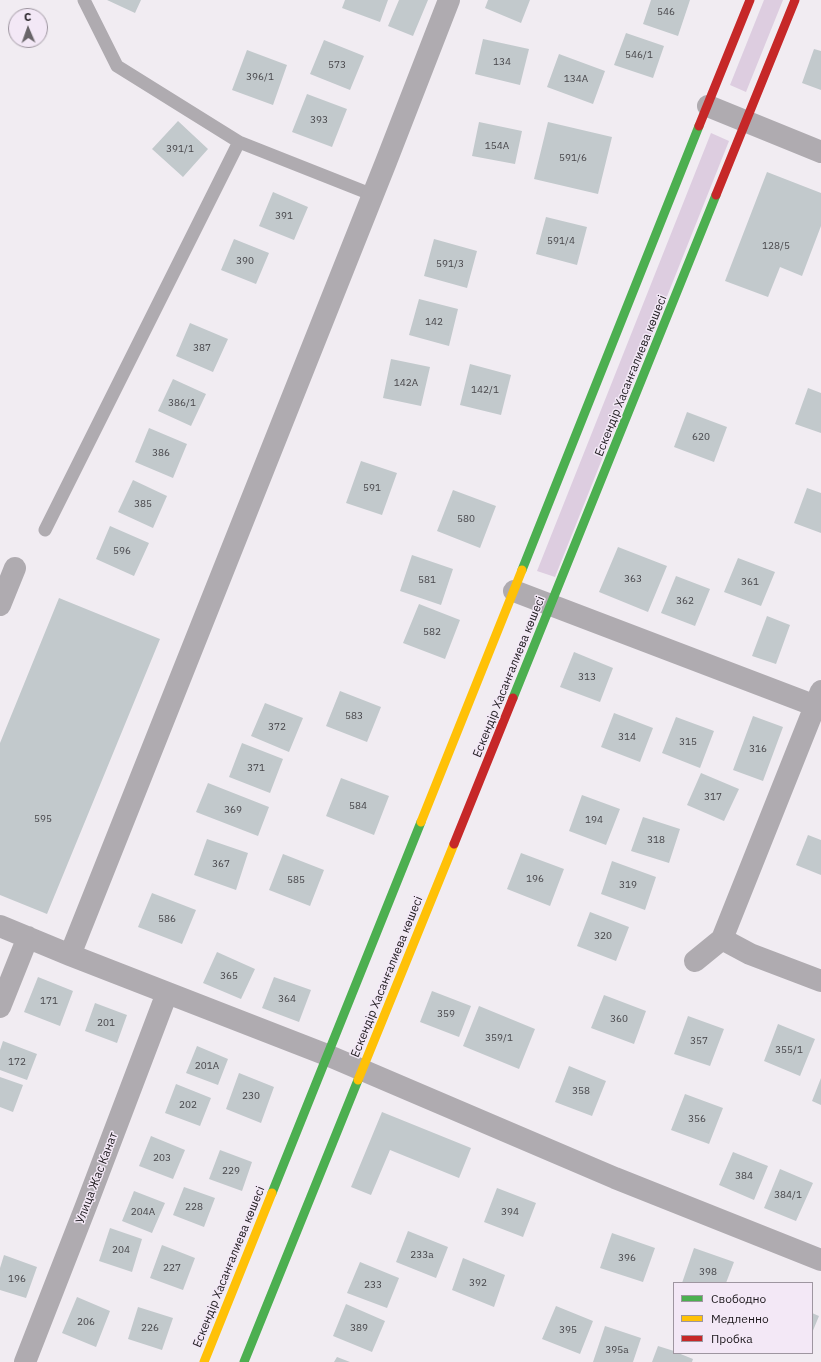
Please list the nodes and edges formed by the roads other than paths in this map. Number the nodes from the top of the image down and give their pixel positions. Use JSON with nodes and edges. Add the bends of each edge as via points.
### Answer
{"nodes":[{"id":1,"x":84,"y":0,"type":"edge"},
{"id":2,"x":449,"y":0,"type":"edge"},
{"id":3,"x":750,"y":0,"type":"edge"},
{"id":4,"x":795,"y":0,"type":"edge"},
{"id":5,"x":708,"y":106,"type":"junction"},
{"id":6,"x":747,"y":122,"type":"junction"},
{"id":7,"x":239,"y":142,"type":"junction"},
{"id":8,"x":821,"y":152,"type":"edge"},
{"id":9,"x":373,"y":195,"type":"junction"},
{"id":10,"x":45,"y":530,"type":"dead end"},
{"id":11,"x":15,"y":568,"type":"dead end"},
{"id":12,"x":514,"y":591,"type":"junction"},
{"id":13,"x":0,"y":605,"type":"edge"},
{"id":14,"x":551,"y":605,"type":"junction"},
{"id":15,"x":819,"y":702,"type":"edge"},
{"id":16,"x":0,"y":926,"type":"edge"},
{"id":17,"x":28,"y":937,"type":"junction"},
{"id":18,"x":722,"y":939,"type":"junction"},
{"id":19,"x":70,"y":955,"type":"junction"},
{"id":20,"x":695,"y":961,"type":"dead end"},
{"id":21,"x":821,"y":981,"type":"edge"},
{"id":22,"x":167,"y":993,"type":"junction"},
{"id":23,"x":0,"y":1007,"type":"edge"},
{"id":24,"x":327,"y":1054,"type":"junction"},
{"id":25,"x":362,"y":1070,"type":"junction"},
{"id":26,"x":821,"y":1260,"type":"edge"},
{"id":27,"x":25,"y":1362,"type":"edge"},
{"id":28,"x":204,"y":1362,"type":"edge"},
{"id":29,"x":244,"y":1362,"type":"edge"}],
"edges":[{"from":1,"to":7,"type":"lane","via":[[117,66]]},
{"from":2,"to":9,"type":"street"},
{"from":3,"to":5,"type":"street","name":"Ескендір Хасанғалиева көшесі"},
{"from":4,"to":6,"type":"street","name":"Ескендір Хасанғалиева көшесі"},
{"from":5,"to":6,"type":"street"},
{"from":5,"to":12,"type":"street","name":"Ескендір Хасанғалиева көшесі"},
{"from":6,"to":8,"type":"street"},
{"from":6,"to":14,"type":"street","name":"Ескендір Хасанғалиева көшесі"},
{"from":7,"to":9,"type":"lane"},
{"from":7,"to":10,"type":"lane"},
{"from":9,"to":19,"type":"street"},
{"from":11,"to":13,"type":"street"},
{"from":12,"to":14,"type":"street"},
{"from":12,"to":24,"type":"street","name":"Ескендір Хасанғалиева көшесі"},
{"from":14,"to":15,"type":"street"},
{"from":14,"to":25,"type":"street","name":"Ескендір Хасанғалиева көшесі"},
{"from":15,"to":18,"type":"street"},
{"from":16,"to":17,"type":"street"},
{"from":17,"to":19,"type":"street"},
{"from":17,"to":23,"type":"street"},
{"from":18,"to":20,"type":"street"},
{"from":18,"to":21,"type":"street","via":[[750,954]]},
{"from":19,"to":22,"type":"street"},
{"from":22,"to":24,"type":"street"},
{"from":22,"to":27,"type":"street","name":"Улица Жас Канат"},
{"from":24,"to":25,"type":"street"},
{"from":24,"to":28,"type":"street","name":"Ескендір Хасанғалиева көшесі"},
{"from":25,"to":26,"type":"street","via":[[615,1178]]},
{"from":25,"to":29,"type":"street","name":"Ескендір Хасанғалиева көшесі"}]}
